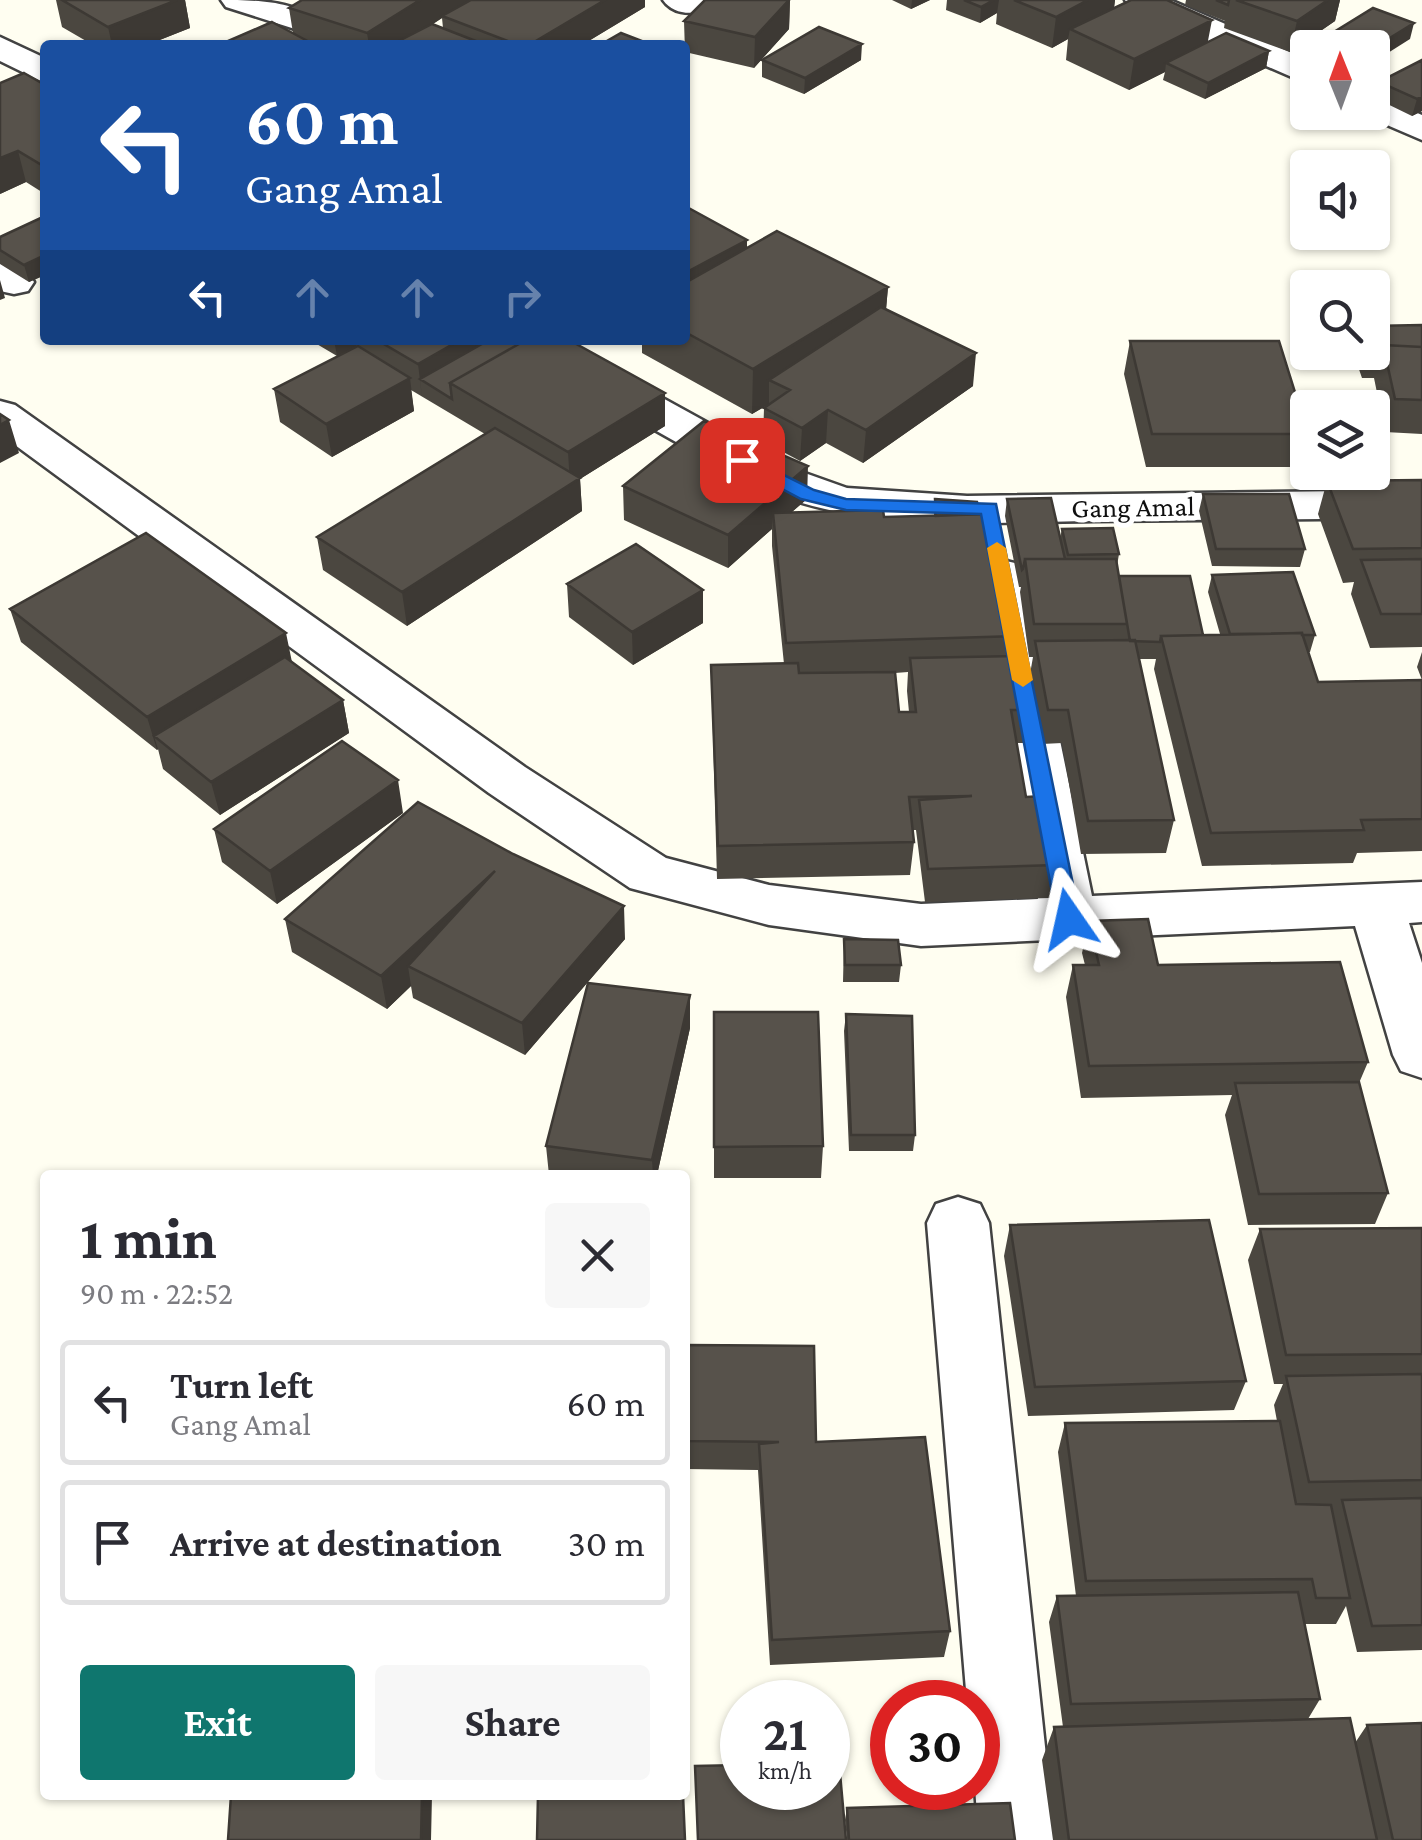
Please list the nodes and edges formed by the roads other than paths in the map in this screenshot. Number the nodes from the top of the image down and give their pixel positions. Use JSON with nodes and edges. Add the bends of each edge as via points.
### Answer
{"nodes":[{"id":1,"x":238,"y":0,"type":"edge"},
{"id":2,"x":1142,"y":0,"type":"edge"},
{"id":3,"x":294,"y":19,"type":"edge"},
{"id":4,"x":0,"y":47,"type":"edge"},
{"id":5,"x":1290,"y":65,"type":"edge"},
{"id":6,"x":40,"y":69,"type":"edge"},
{"id":7,"x":1390,"y":114,"type":"edge"},
{"id":8,"x":1422,"y":129,"type":"edge"},
{"id":9,"x":535,"y":345,"type":"edge"},
{"id":10,"x":0,"y":414,"type":"edge"},
{"id":11,"x":1422,"y":504,"type":"edge"},
{"id":12,"x":989,"y":508,"type":"junction"},
{"id":13,"x":1399,"y":903,"type":"edge"},
{"id":14,"x":1069,"y":919,"type":"junction"},
{"id":15,"x":1422,"y":1055,"type":"edge"},
{"id":16,"x":958,"y":1223,"type":"dead end"},
{"id":17,"x":1017,"y":1840,"type":"edge"}],
"edges":[{"from":1,"to":3,"type":"street"},
{"from":2,"to":5,"type":"street"},
{"from":4,"to":6,"type":"street"},
{"from":7,"to":8,"type":"street"},
{"from":9,"to":12,"type":"street","name":"Gang Amal","via":[[807,494],[846,504]]},
{"from":10,"to":14,"type":"street","via":[[506,780],[649,874],[770,904],[921,925]]},
{"from":11,"to":12,"type":"street","name":"Gang Amal"},
{"from":12,"to":14,"type":"street"},
{"from":13,"to":14,"type":"street"},
{"from":13,"to":15,"type":"street"},
{"from":16,"to":17,"type":"street"}]}
